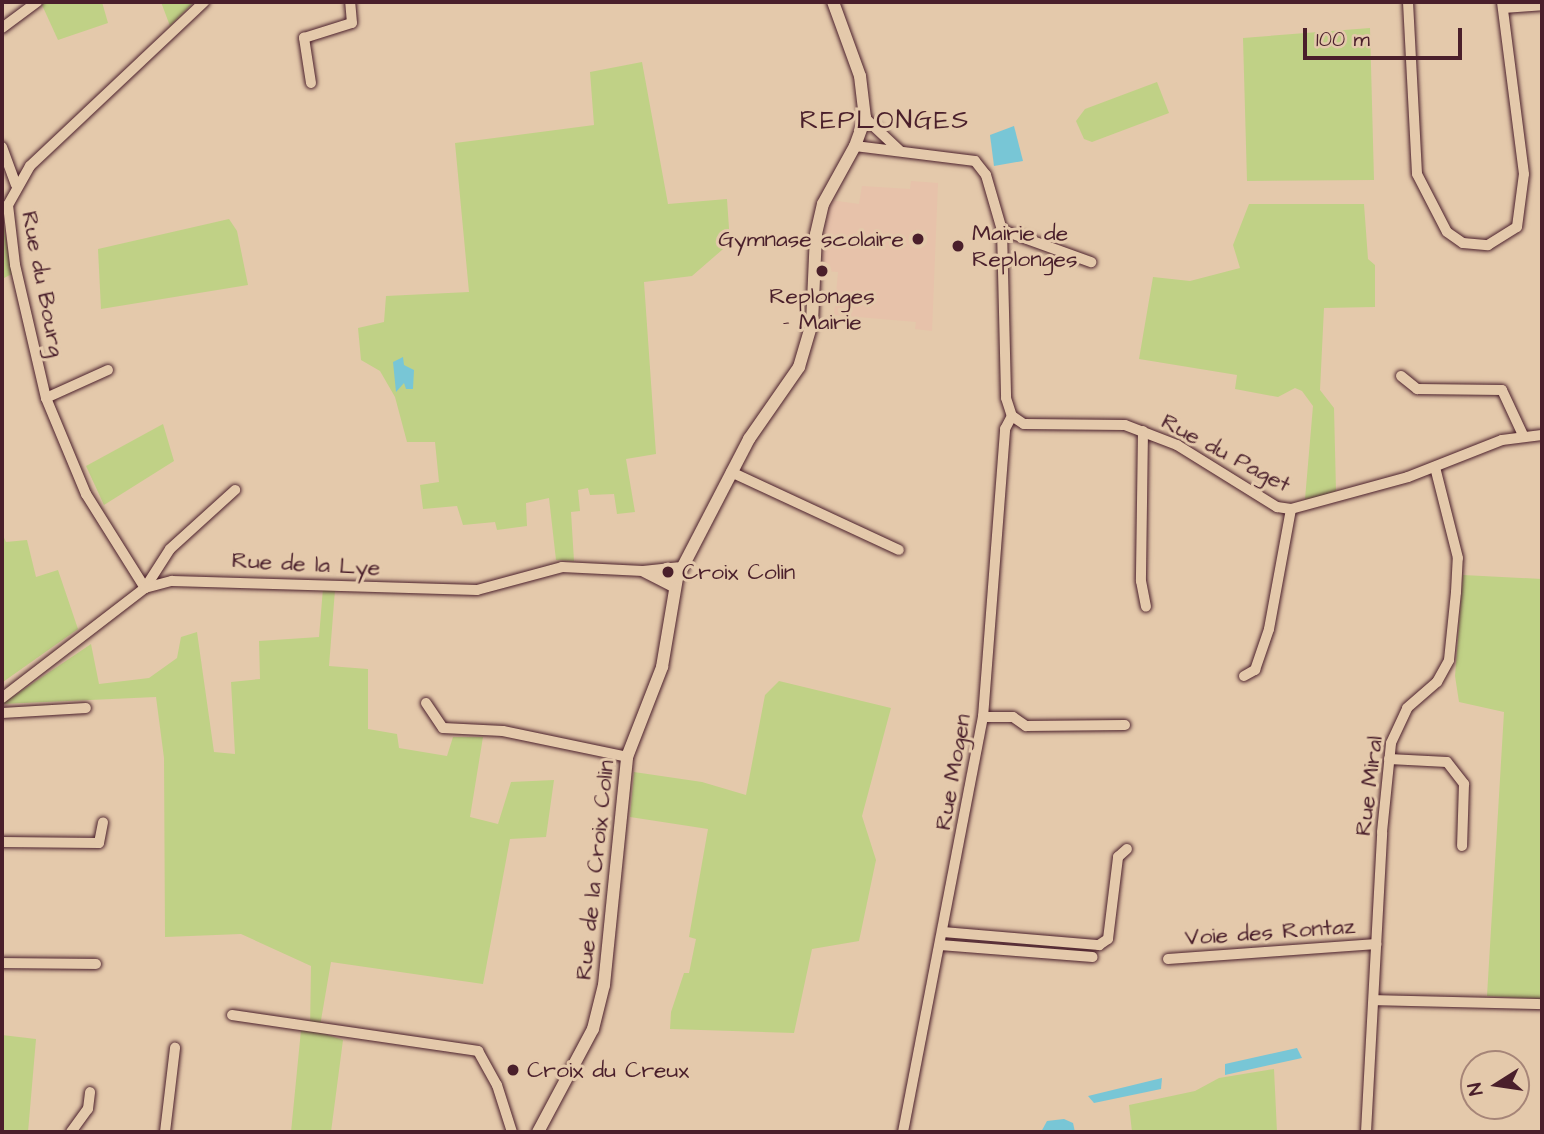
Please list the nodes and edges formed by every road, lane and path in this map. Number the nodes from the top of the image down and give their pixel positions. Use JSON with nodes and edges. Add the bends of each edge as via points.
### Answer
{"nodes":[{"id":1,"x":37,"y":2,"type":"edge"},
{"id":2,"x":204,"y":2,"type":"edge"},
{"id":3,"x":350,"y":2,"type":"edge"},
{"id":4,"x":833,"y":2,"type":"edge"},
{"id":5,"x":1409,"y":2,"type":"edge"},
{"id":6,"x":1502,"y":5,"type":"edge"},
{"id":7,"x":1542,"y":5,"type":"edge"},
{"id":8,"x":2,"y":27,"type":"edge"},
{"id":9,"x":312,"y":83,"type":"dead end"},
{"id":10,"x":864,"y":118,"type":"junction"},
{"id":11,"x":855,"y":146,"type":"junction"},
{"id":12,"x":2,"y":147,"type":"edge"},
{"id":13,"x":899,"y":150,"type":"junction"},
{"id":14,"x":16,"y":185,"type":"junction"},
{"id":15,"x":5,"y":204,"type":"edge"},
{"id":16,"x":1002,"y":230,"type":"junction"},
{"id":17,"x":1091,"y":262,"type":"dead end"},
{"id":18,"x":108,"y":370,"type":"dead end"},
{"id":19,"x":1401,"y":376,"type":"dead end"},
{"id":20,"x":46,"y":398,"type":"junction"},
{"id":21,"x":1012,"y":416,"type":"junction"},
{"id":22,"x":1143,"y":431,"type":"junction"},
{"id":23,"x":1523,"y":435,"type":"junction"},
{"id":24,"x":1542,"y":435,"type":"edge"},
{"id":25,"x":1434,"y":467,"type":"junction"},
{"id":26,"x":731,"y":472,"type":"junction"},
{"id":27,"x":235,"y":490,"type":"dead end"},
{"id":28,"x":1291,"y":509,"type":"junction"},
{"id":29,"x":899,"y":550,"type":"dead end"},
{"id":30,"x":682,"y":567,"type":"junction"},
{"id":31,"x":643,"y":571,"type":"junction"},
{"id":32,"x":674,"y":587,"type":"junction"},
{"id":33,"x":145,"y":588,"type":"junction"},
{"id":34,"x":1146,"y":607,"type":"dead end"},
{"id":35,"x":1244,"y":676,"type":"dead end"},
{"id":36,"x":2,"y":698,"type":"edge"},
{"id":37,"x":426,"y":703,"type":"dead end"},
{"id":38,"x":86,"y":708,"type":"dead end"},
{"id":39,"x":2,"y":713,"type":"edge"},
{"id":40,"x":983,"y":717,"type":"junction"},
{"id":41,"x":1125,"y":725,"type":"dead end"},
{"id":42,"x":627,"y":757,"type":"junction"},
{"id":43,"x":1389,"y":759,"type":"junction"},
{"id":44,"x":103,"y":822,"type":"dead end"},
{"id":45,"x":2,"y":842,"type":"edge"},
{"id":46,"x":1462,"y":846,"type":"dead end"},
{"id":47,"x":1127,"y":849,"type":"dead end"},
{"id":48,"x":943,"y":932,"type":"junction"},
{"id":49,"x":1376,"y":944,"type":"junction"},
{"id":50,"x":940,"y":945,"type":"junction"},
{"id":51,"x":1093,"y":957,"type":"dead end"},
{"id":52,"x":1168,"y":959,"type":"dead end"},
{"id":53,"x":2,"y":963,"type":"edge"},
{"id":54,"x":96,"y":964,"type":"dead end"},
{"id":55,"x":1374,"y":1000,"type":"junction"},
{"id":56,"x":1542,"y":1004,"type":"edge"},
{"id":57,"x":232,"y":1015,"type":"dead end"},
{"id":58,"x":175,"y":1048,"type":"dead end"},
{"id":59,"x":90,"y":1092,"type":"dead end"},
{"id":60,"x":71,"y":1132,"type":"edge"},
{"id":61,"x":165,"y":1132,"type":"edge"},
{"id":62,"x":512,"y":1132,"type":"edge"},
{"id":63,"x":538,"y":1132,"type":"edge"},
{"id":64,"x":903,"y":1132,"type":"edge"},
{"id":65,"x":1366,"y":1132,"type":"edge"}],
"edges":[{"from":1,"to":8,"type":"street"},
{"from":2,"to":14,"type":"street","name":"Rue du Bourg"},
{"from":3,"to":9,"type":"street","via":[[352,23],[304,38]]},
{"from":4,"to":10,"type":"street","via":[[860,76]]},
{"from":5,"to":6,"type":"street","via":[[1417,174],[1447,232],[1464,243],[1488,245],[1517,227],[1524,174]]},
{"from":6,"to":7,"type":"street"},
{"from":10,"to":11,"type":"street","name":"Rue de la Croix Colin"},
{"from":10,"to":13,"type":"street"},
{"from":11,"to":13,"type":"street"},
{"from":11,"to":26,"type":"street","name":"Rue de la Croix Colin","via":[[823,204],[816,234],[815,307],[799,366]]},
{"from":12,"to":14,"type":"street"},
{"from":13,"to":16,"type":"street","via":[[975,161],[986,175]]},
{"from":14,"to":15,"type":"street","name":"Rue du Bourg"},
{"from":15,"to":20,"type":"street","name":"Rue du Bourg"},
{"from":16,"to":17,"type":"street"},
{"from":16,"to":21,"type":"street","via":[[1006,398]]},
{"from":18,"to":20,"type":"street"},
{"from":19,"to":23,"type":"street","via":[[1417,389],[1502,390]]},
{"from":20,"to":33,"type":"street","name":"Rue du Bourg","via":[[86,494]]},
{"from":21,"to":22,"type":"street","name":"Rue du Paget","via":[[1024,424],[1049,428],[1125,425]]},
{"from":21,"to":40,"type":"street","name":"Rue Mogen","via":[[1005,429]]},
{"from":22,"to":28,"type":"street","name":"Rue du Paget","via":[[1177,445],[1277,507]]},
{"from":22,"to":34,"type":"street","via":[[1141,581]]},
{"from":23,"to":24,"type":"street","name":"Rue du Paget"},
{"from":23,"to":25,"type":"street","name":"Rue du Paget"},
{"from":25,"to":28,"type":"street","name":"Rue du Paget","via":[[1321,504]]},
{"from":25,"to":43,"type":"street","name":"Rue Miral","via":[[1458,558],[1449,660],[1437,682],[1402,716]]},
{"from":26,"to":29,"type":"street"},
{"from":26,"to":30,"type":"street","name":"Rue de la Croix Colin","via":[[702,538]]},
{"from":27,"to":33,"type":"street","via":[[170,549]]},
{"from":28,"to":35,"type":"street","via":[[1269,629],[1255,670]]},
{"from":30,"to":31,"type":"street","name":"Rue de la Lye"},
{"from":30,"to":32,"type":"street","name":"Rue de la Croix Colin"},
{"from":31,"to":32,"type":"street","name":"Rue de la Lye"},
{"from":31,"to":33,"type":"street","name":"Rue de la Lye","via":[[562,567],[477,590],[212,579]]},
{"from":32,"to":42,"type":"street","name":"Rue de la Croix Colin","via":[[662,667]]},
{"from":33,"to":36,"type":"street","name":"Rue de la Lye"},
{"from":37,"to":42,"type":"street","via":[[443,727],[503,731]]},
{"from":38,"to":39,"type":"street"},
{"from":40,"to":41,"type":"street","via":[[1013,717],[1026,726]]},
{"from":40,"to":48,"type":"street","name":"Rue Mogen"},
{"from":42,"to":63,"type":"street","name":"Rue de la Croix Colin","via":[[604,985],[593,1029]]},
{"from":43,"to":46,"type":"street","via":[[1447,762],[1464,784]]},
{"from":43,"to":49,"type":"street","name":"Rue Miral"},
{"from":44,"to":45,"type":"street","via":[[99,843]]},
{"from":47,"to":48,"type":"street","via":[[1118,857],[1108,939],[1099,945]]},
{"from":48,"to":50,"type":"street","name":"Rue Mogen"},
{"from":49,"to":52,"type":"street","name":"Voie des Rontaz"},
{"from":49,"to":55,"type":"street","name":"Rue Miral"},
{"from":50,"to":51,"type":"street"},
{"from":50,"to":64,"type":"street","name":"Rue Mogen"},
{"from":53,"to":54,"type":"street"},
{"from":55,"to":56,"type":"street"},
{"from":55,"to":65,"type":"street","name":"Rue Miral"},
{"from":57,"to":62,"type":"street","via":[[478,1051],[493,1075]]},
{"from":58,"to":61,"type":"street"},
{"from":59,"to":60,"type":"street","via":[[88,1110]]}]}
